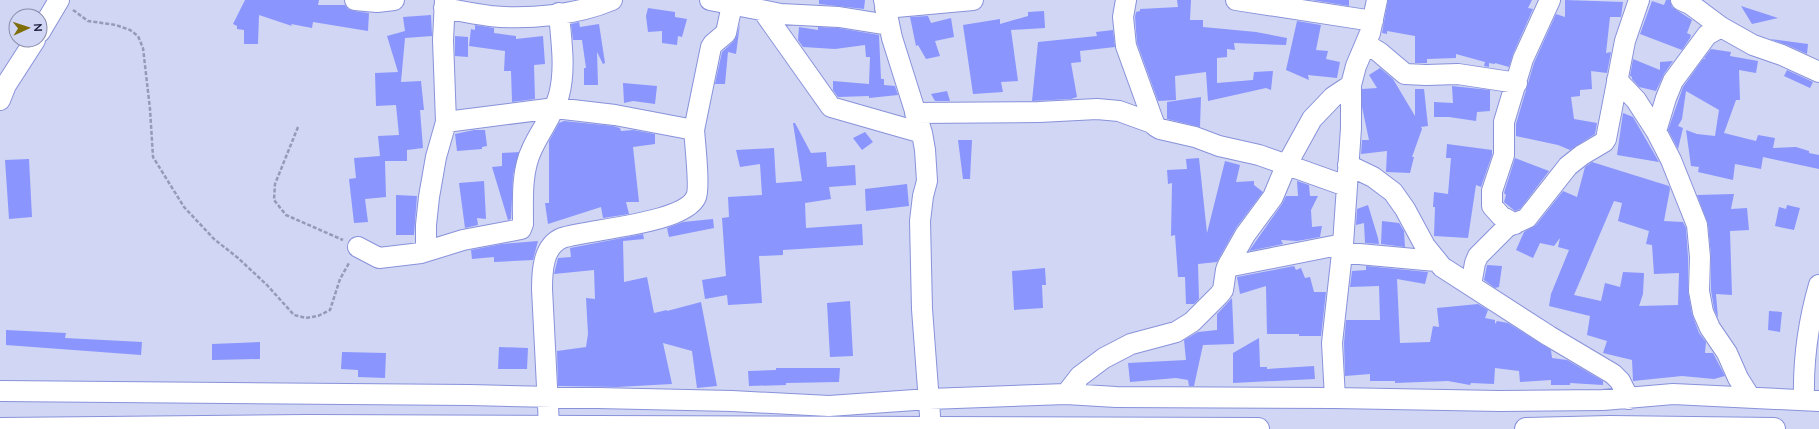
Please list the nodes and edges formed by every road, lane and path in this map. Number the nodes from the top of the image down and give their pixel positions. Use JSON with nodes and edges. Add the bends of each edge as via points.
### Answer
{"nodes":[{"id":1,"x":355,"y":0,"type":"edge"},
{"id":2,"x":394,"y":0,"type":"edge"},
{"id":3,"x":612,"y":0,"type":"edge"},
{"id":4,"x":710,"y":0,"type":"edge"},
{"id":5,"x":973,"y":0,"type":"edge"},
{"id":6,"x":1126,"y":0,"type":"edge"},
{"id":7,"x":1236,"y":0,"type":"edge"},
{"id":8,"x":1377,"y":0,"type":"edge"},
{"id":9,"x":1550,"y":0,"type":"edge"},
{"id":10,"x":1639,"y":0,"type":"edge"},
{"id":11,"x":1681,"y":0,"type":"edge"},
{"id":12,"x":65,"y":4,"type":"edge"},
{"id":13,"x":445,"y":4,"type":"edge"},
{"id":14,"x":732,"y":5,"type":"junction"},
{"id":15,"x":763,"y":11,"type":"junction"},
{"id":16,"x":886,"y":11,"type":"edge"},
{"id":17,"x":559,"y":13,"type":"junction"},
{"id":18,"x":1373,"y":21,"type":"junction"},
{"id":19,"x":48,"y":23,"type":"edge"},
{"id":20,"x":1721,"y":27,"type":"junction"},
{"id":21,"x":1366,"y":44,"type":"junction"},
{"id":22,"x":30,"y":48,"type":"edge"},
{"id":23,"x":1819,"y":72,"type":"edge"},
{"id":24,"x":1617,"y":80,"type":"junction"},
{"id":25,"x":1517,"y":83,"type":"junction"},
{"id":26,"x":1350,"y":84,"type":"junction"},
{"id":27,"x":0,"y":100,"type":"edge"},
{"id":28,"x":555,"y":108,"type":"junction"},
{"id":29,"x":915,"y":114,"type":"junction"},
{"id":30,"x":446,"y":122,"type":"junction"},
{"id":31,"x":1152,"y":122,"type":"junction"},
{"id":32,"x":298,"y":127,"type":"dead end"},
{"id":33,"x":694,"y":130,"type":"junction"},
{"id":34,"x":1656,"y":131,"type":"junction"},
{"id":35,"x":922,"y":133,"type":"junction"},
{"id":36,"x":1348,"y":165,"type":"junction"},
{"id":37,"x":1286,"y":166,"type":"junction"},
{"id":38,"x":1346,"y":186,"type":"junction"},
{"id":39,"x":1515,"y":224,"type":"junction"},
{"id":40,"x":358,"y":247,"type":"junction"},
{"id":41,"x":1342,"y":249,"type":"junction"},
{"id":42,"x":426,"y":250,"type":"junction"},
{"id":43,"x":1436,"y":261,"type":"junction"},
{"id":44,"x":1227,"y":267,"type":"junction"},
{"id":45,"x":1470,"y":285,"type":"junction"},
{"id":46,"x":1819,"y":285,"type":"edge"},
{"id":47,"x":0,"y":391,"type":"edge"},
{"id":48,"x":1066,"y":394,"type":"junction"},
{"id":49,"x":547,"y":397,"type":"junction"},
{"id":50,"x":1335,"y":398,"type":"junction"},
{"id":51,"x":1750,"y":398,"type":"junction"},
{"id":52,"x":929,"y":399,"type":"junction"},
{"id":53,"x":1629,"y":399,"type":"junction"},
{"id":54,"x":1812,"y":400,"type":"edge"},
{"id":55,"x":549,"y":426,"type":"junction"},
{"id":56,"x":0,"y":429,"type":"edge"},
{"id":57,"x":931,"y":429,"type":"edge"},
{"id":58,"x":1258,"y":429,"type":"edge"},
{"id":59,"x":1526,"y":429,"type":"edge"},
{"id":60,"x":1774,"y":429,"type":"edge"}],
"edges":[{"from":1,"to":2,"type":"street"},
{"from":3,"to":17,"type":"street","via":[[596,7]]},
{"from":4,"to":14,"type":"street"},
{"from":5,"to":16,"type":"street"},
{"from":6,"to":31,"type":"street","via":[[1123,17],[1126,46]]},
{"from":7,"to":18,"type":"street"},
{"from":8,"to":18,"type":"street"},
{"from":9,"to":25,"type":"street","via":[[1523,59]]},
{"from":10,"to":24,"type":"street","via":[[1625,41]]},
{"from":11,"to":20,"type":"street"},
{"from":12,"to":19,"type":"street"},
{"from":12,"to":40,"type":"path","via":[[88,21],[116,25],[138,36],[145,63],[153,157],[184,207],[214,239],[267,284],[294,316],[318,316],[330,310],[340,279]]},
{"from":13,"to":17,"type":"street","via":[[491,16],[532,17]]},
{"from":13,"to":30,"type":"street","via":[[443,40]]},
{"from":14,"to":15,"type":"street"},
{"from":14,"to":33,"type":"street","via":[[726,33],[711,47]]},
{"from":15,"to":16,"type":"street","via":[[839,17]]},
{"from":15,"to":35,"type":"street","via":[[831,107]]},
{"from":16,"to":29,"type":"street"},
{"from":17,"to":28,"type":"street","via":[[563,72]]},
{"from":18,"to":21,"type":"street"},
{"from":20,"to":23,"type":"street","via":[[1753,45]]},
{"from":20,"to":34,"type":"street","via":[[1707,35],[1673,81]]},
{"from":21,"to":25,"type":"street","via":[[1405,74],[1458,74]]},
{"from":21,"to":26,"type":"street"},
{"from":22,"to":27,"type":"street","via":[[6,85]]},
{"from":24,"to":34,"type":"street","via":[[1636,100]]},
{"from":24,"to":39,"type":"street","via":[[1604,142],[1568,166],[1527,218]]},
{"from":25,"to":39,"type":"street","via":[[1504,122],[1504,157],[1492,191],[1491,203],[1502,216]]},
{"from":26,"to":36,"type":"street","via":[[1352,120]]},
{"from":26,"to":37,"type":"street","via":[[1318,112]]},
{"from":28,"to":30,"type":"street"},
{"from":28,"to":33,"type":"street"},
{"from":28,"to":42,"type":"street","via":[[543,125],[531,151],[525,173],[521,229]]},
{"from":29,"to":31,"type":"street","via":[[1097,109],[1119,111]]},
{"from":29,"to":35,"type":"street"},
{"from":30,"to":42,"type":"street","via":[[436,157],[429,197]]},
{"from":31,"to":37,"type":"street","via":[[1160,129],[1258,155]]},
{"from":32,"to":40,"type":"path","via":[[275,184],[274,196],[277,205],[286,215]]},
{"from":33,"to":49,"type":"street","via":[[698,191],[693,202],[664,218],[556,240],[548,251],[542,271]]},
{"from":34,"to":51,"type":"street","via":[[1671,160],[1697,225],[1702,312]]},
{"from":35,"to":52,"type":"street","via":[[927,172],[920,221],[922,309]]},
{"from":36,"to":38,"type":"street"},
{"from":36,"to":43,"type":"street","via":[[1373,177],[1393,192]]},
{"from":37,"to":38,"type":"street"},
{"from":37,"to":44,"type":"street","via":[[1273,196],[1245,235]]},
{"from":38,"to":41,"type":"street"},
{"from":39,"to":45,"type":"street","via":[[1507,227],[1478,256]]},
{"from":40,"to":42,"type":"street","via":[[379,258],[421,253]]},
{"from":41,"to":43,"type":"street","via":[[1359,254]]},
{"from":41,"to":44,"type":"street","via":[[1335,244]]},
{"from":41,"to":50,"type":"street","via":[[1332,343]]},
{"from":43,"to":45,"type":"street"},
{"from":44,"to":48,"type":"street","via":[[1221,293],[1192,322],[1176,332],[1131,344],[1104,358],[1080,376]]},
{"from":45,"to":53,"type":"street","via":[[1613,374],[1620,381]]},
{"from":46,"to":54,"type":"street","via":[[1806,339],[1804,368]]},
{"from":47,"to":49,"type":"street"},
{"from":48,"to":50,"type":"street","via":[[1116,397]]},
{"from":48,"to":52,"type":"street"},
{"from":49,"to":52,"type":"street","via":[[829,406]]},
{"from":49,"to":55,"type":"street"},
{"from":50,"to":53,"type":"street","via":[[1500,401]]},
{"from":51,"to":53,"type":"street","via":[[1673,394]]},
{"from":51,"to":54,"type":"street"},
{"from":52,"to":57,"type":"street"},
{"from":55,"to":56,"type":"main road"},
{"from":55,"to":57,"type":"main road"},
{"from":57,"to":58,"type":"main road"},
{"from":59,"to":60,"type":"main road"}]}
